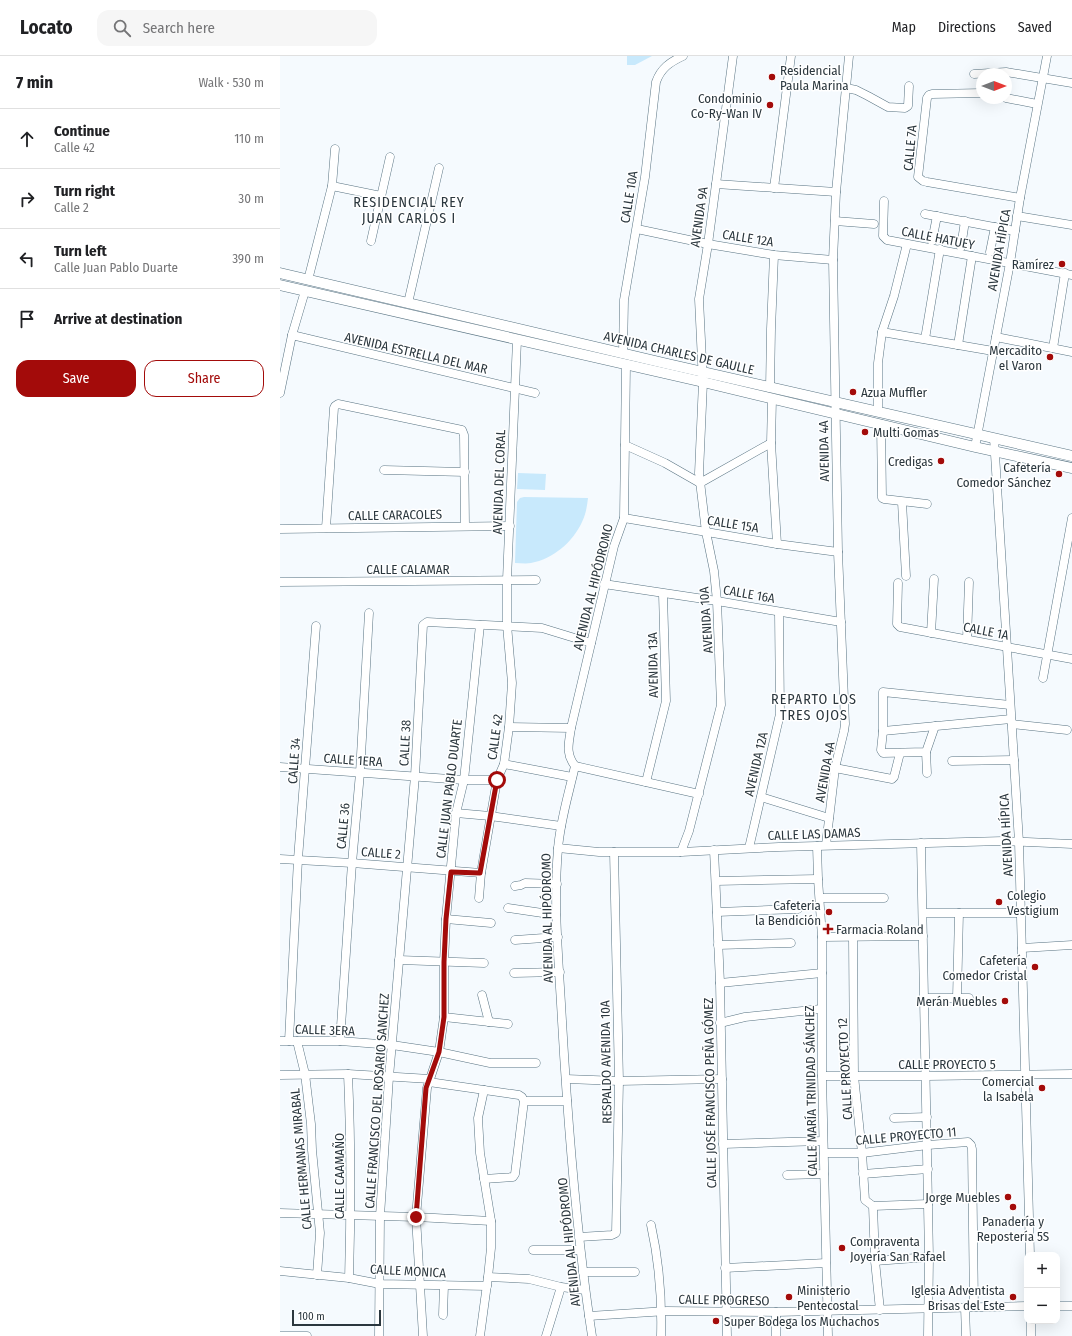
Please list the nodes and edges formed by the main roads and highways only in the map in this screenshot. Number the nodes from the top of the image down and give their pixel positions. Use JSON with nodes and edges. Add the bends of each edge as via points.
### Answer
{"nodes":[{"id":1,"x":280,"y":273,"type":"edge"},
{"id":2,"x":280,"y":285,"type":"edge"},
{"id":3,"x":703,"y":377,"type":"junction"},
{"id":4,"x":1072,"y":456,"type":"edge"},
{"id":5,"x":1072,"y":468,"type":"edge"}],
"edges":[{"from":1,"to":3,"type":"main road","name":"AVENIDA CHARLES DE GAULLE","via":[[623,354]]},
{"from":2,"to":3,"type":"main road","name":"AVENIDA CHARLES DE GAULLE","via":[[626,365]]},
{"from":3,"to":4,"type":"main road","name":"AVENIDA CHARLES DE GAULLE","via":[[836,402]]},
{"from":3,"to":5,"type":"main road","name":"AVENIDA CHARLES DE GAULLE","via":[[835,414]]}]}
